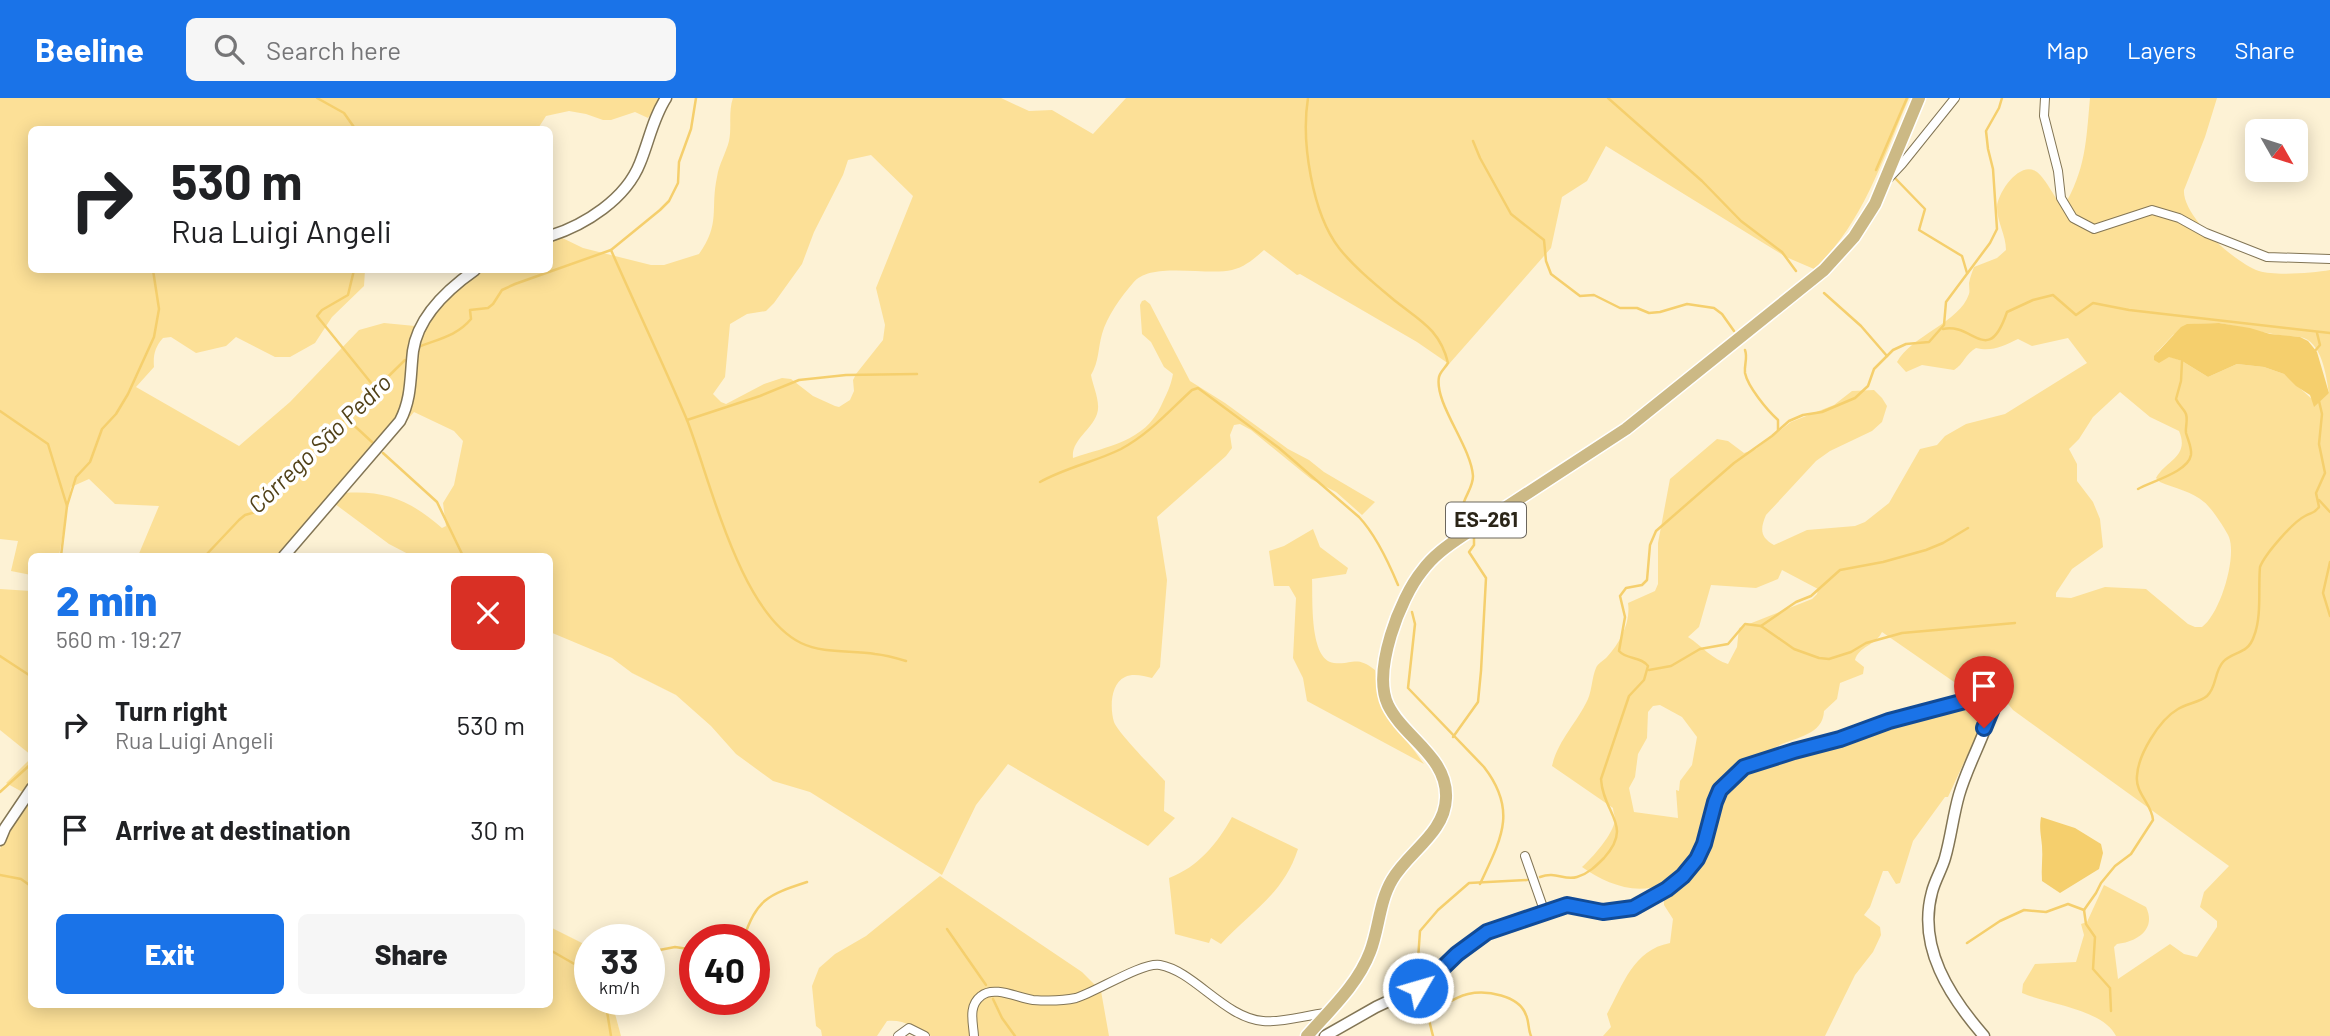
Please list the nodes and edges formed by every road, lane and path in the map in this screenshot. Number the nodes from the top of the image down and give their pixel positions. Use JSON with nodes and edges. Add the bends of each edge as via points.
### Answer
{"nodes":[{"id":1,"x":666,"y":98,"type":"edge"},
{"id":2,"x":1919,"y":98,"type":"edge"},
{"id":3,"x":1955,"y":98,"type":"edge"},
{"id":4,"x":2045,"y":98,"type":"edge"},
{"id":5,"x":1884,"y":183,"type":"junction"},
{"id":6,"x":553,"y":235,"type":"edge"},
{"id":7,"x":2330,"y":259,"type":"edge"},
{"id":8,"x":471,"y":273,"type":"edge"},
{"id":9,"x":287,"y":553,"type":"edge"},
{"id":10,"x":28,"y":794,"type":"edge"},
{"id":11,"x":0,"y":840,"type":"edge"},
{"id":12,"x":1525,"y":856,"type":"dead end"},
{"id":13,"x":1545,"y":913,"type":"junction"},
{"id":14,"x":1326,"y":1013,"type":"junction"},
{"id":15,"x":898,"y":1036,"type":"edge"},
{"id":16,"x":925,"y":1036,"type":"edge"},
{"id":17,"x":974,"y":1036,"type":"edge"},
{"id":18,"x":1307,"y":1036,"type":"edge"},
{"id":19,"x":1325,"y":1036,"type":"edge"},
{"id":20,"x":1984,"y":1036,"type":"edge"}],
"edges":[{"from":1,"to":6,"type":"street","via":[[641,162],[624,191],[568,230]]},
{"from":2,"to":5,"type":"main road","number":"ES-261"},
{"from":3,"to":5,"type":"street"},
{"from":4,"to":7,"type":"street","via":[[2061,198],[2073,219],[2094,229],[2152,210],[2267,257]]},
{"from":5,"to":14,"type":"main road","number":"ES-261","via":[[1854,237],[1824,270],[1626,429],[1443,549],[1420,572],[1385,651],[1384,689],[1389,705],[1442,773],[1443,815],[1391,881],[1365,965]]},
{"from":8,"to":9,"type":"street","via":[[445,294],[421,326],[413,352],[407,408],[400,421]]},
{"from":10,"to":11,"type":"street"},
{"from":12,"to":13,"type":"street"},
{"from":13,"to":19,"type":"street","via":[[1487,932],[1427,983]]},
{"from":13,"to":20,"type":"street","via":[[1567,905],[1603,912],[1623,910],[1667,889],[1697,859],[1720,790],[1744,767],[1889,721],[1989,698],[1992,710],[1959,795],[1929,914],[1936,963],[1951,994]]},
{"from":14,"to":17,"type":"street","via":[[1262,1021],[1245,1017],[1171,968],[1153,964],[1076,998],[1053,1001],[982,994],[972,1009]]},
{"from":14,"to":18,"type":"main road","number":"ES-261"},
{"from":15,"to":16,"type":"street","via":[[909,1028]]}]}
